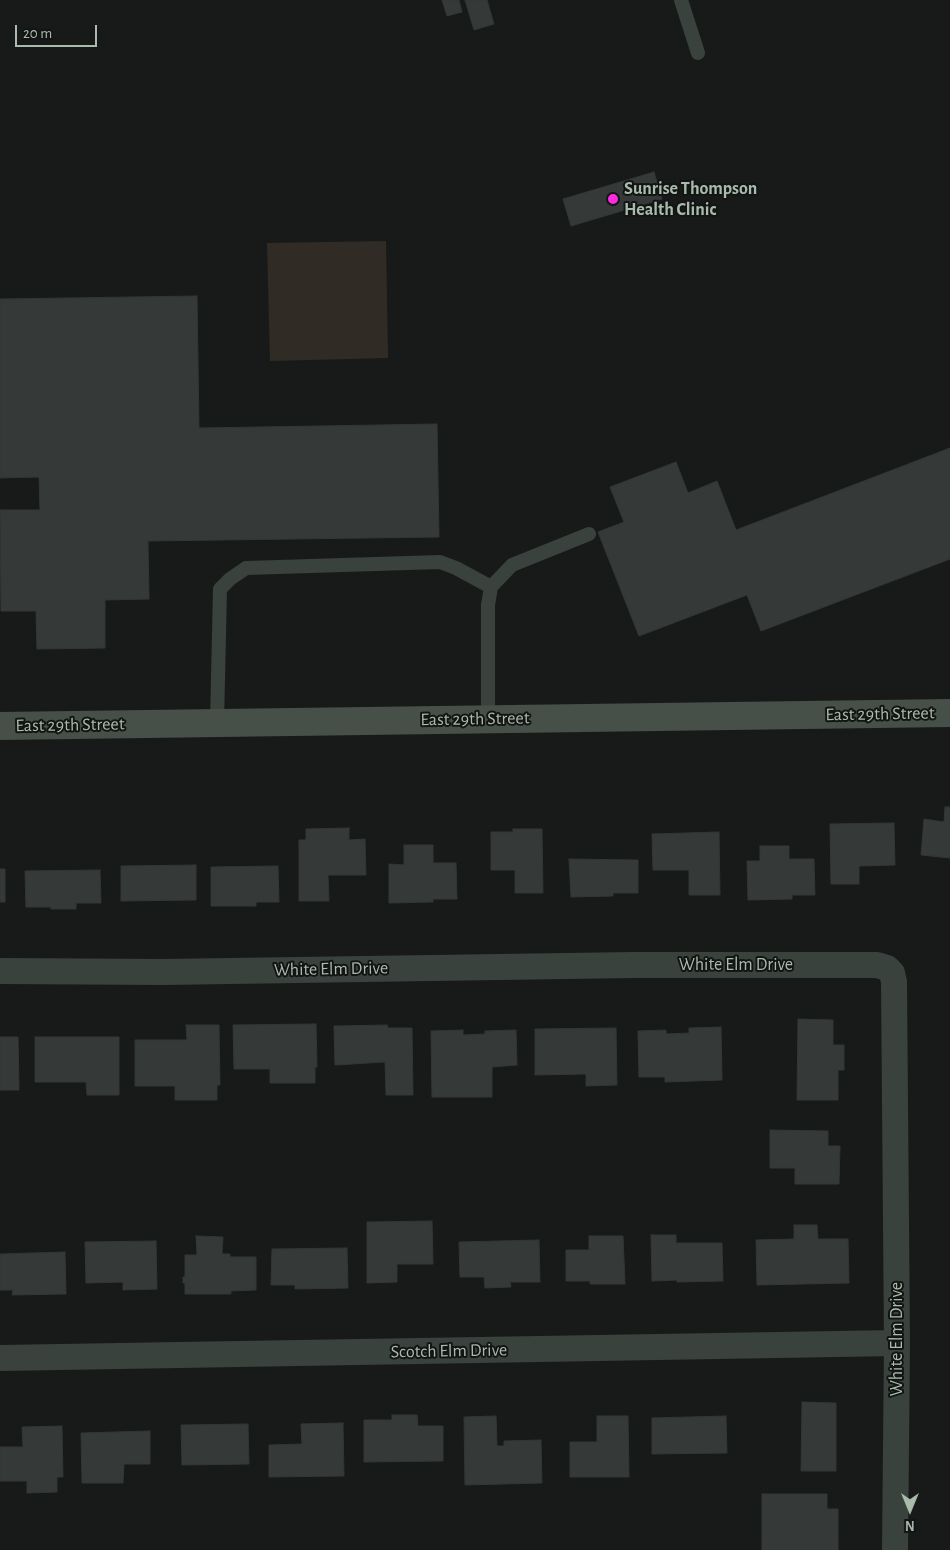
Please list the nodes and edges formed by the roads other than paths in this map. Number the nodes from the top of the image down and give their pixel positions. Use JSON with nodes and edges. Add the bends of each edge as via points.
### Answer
{"nodes":[{"id":1,"x":681,"y":0,"type":"edge"},
{"id":2,"x":698,"y":53,"type":"dead end"},
{"id":3,"x":589,"y":534,"type":"dead end"},
{"id":4,"x":491,"y":587,"type":"junction"},
{"id":5,"x":950,"y":713,"type":"edge"},
{"id":6,"x":488,"y":719,"type":"junction"},
{"id":7,"x":217,"y":723,"type":"junction"},
{"id":8,"x":0,"y":726,"type":"edge"},
{"id":9,"x":0,"y":971,"type":"edge"},
{"id":10,"x":897,"y":1343,"type":"junction"},
{"id":11,"x":0,"y":1358,"type":"edge"},
{"id":12,"x":895,"y":1550,"type":"edge"}],
"edges":[{"from":1,"to":2,"type":"lane"},
{"from":3,"to":4,"type":"lane","via":[[512,565]]},
{"from":4,"to":6,"type":"lane","via":[[488,605]]},
{"from":4,"to":7,"type":"lane","via":[[440,562],[246,568],[220,589]]},
{"from":5,"to":6,"type":"main road","name":"East 29th Street"},
{"from":6,"to":7,"type":"main road","name":"East 29th Street"},
{"from":7,"to":8,"type":"main road","name":"East 29th Street"},
{"from":9,"to":10,"type":"street","name":"White Elm Drive","via":[[164,972],[633,965],[876,965],[887,968],[894,982]]},
{"from":10,"to":11,"type":"street","name":"Scotch Elm Drive"},
{"from":10,"to":12,"type":"street","name":"White Elm Drive"}]}
